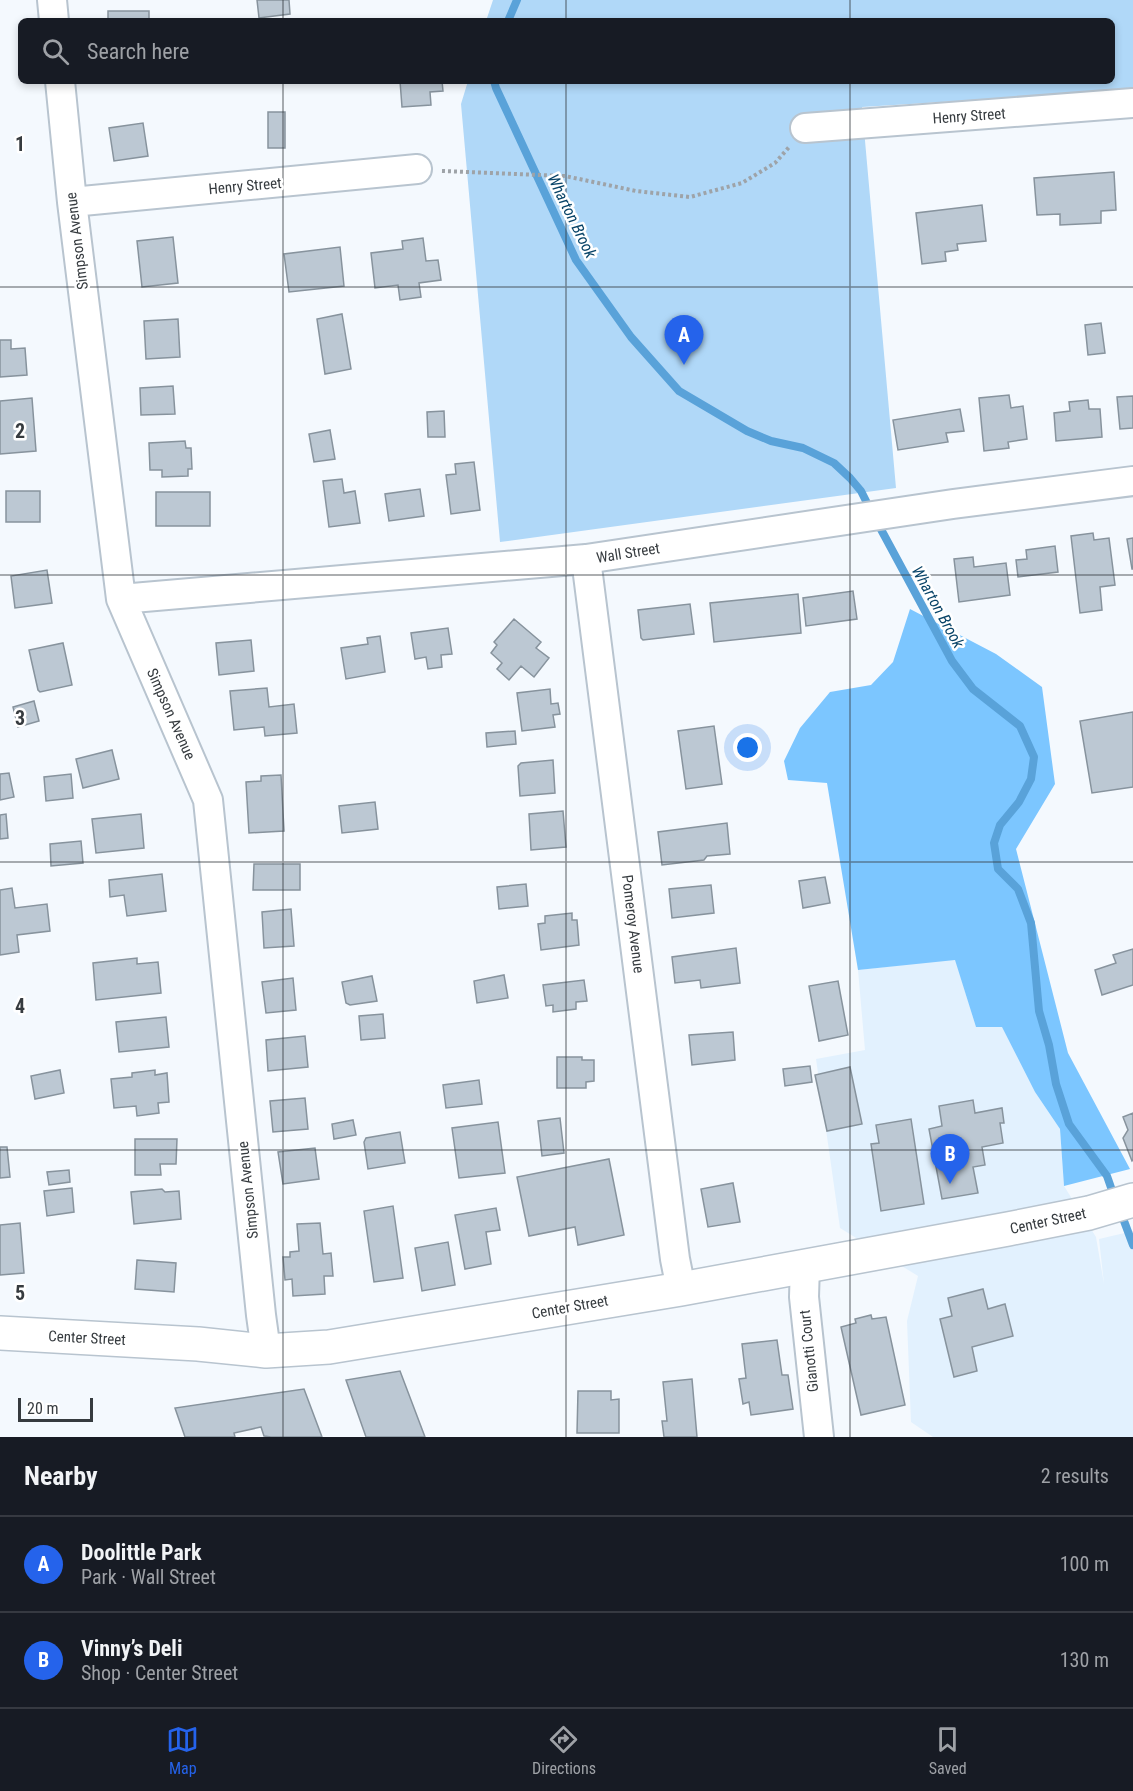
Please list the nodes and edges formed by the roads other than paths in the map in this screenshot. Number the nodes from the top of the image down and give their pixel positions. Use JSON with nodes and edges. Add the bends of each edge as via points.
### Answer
{"nodes":[{"id":1,"x":52,"y":0,"type":"edge"},
{"id":2,"x":54,"y":18,"type":"edge"},
{"id":3,"x":60,"y":84,"type":"edge"},
{"id":4,"x":1133,"y":103,"type":"edge"},
{"id":5,"x":805,"y":129,"type":"road end"},
{"id":6,"x":417,"y":169,"type":"road end"},
{"id":7,"x":72,"y":202,"type":"junction"},
{"id":8,"x":1133,"y":482,"type":"edge"},
{"id":9,"x":586,"y":559,"type":"junction"},
{"id":10,"x":121,"y":600,"type":"junction"},
{"id":11,"x":1133,"y":1200,"type":"edge"},
{"id":12,"x":805,"y":1265,"type":"junction"},
{"id":13,"x":681,"y":1288,"type":"junction"},
{"id":14,"x":0,"y":1333,"type":"edge"},
{"id":15,"x":266,"y":1351,"type":"junction"},
{"id":16,"x":819,"y":1437,"type":"edge"}],
"edges":[{"from":1,"to":2,"type":"street"},
{"from":3,"to":7,"type":"street","name":"Simpson Avenue"},
{"from":4,"to":5,"type":"street","name":"Henry Street"},
{"from":6,"to":7,"type":"street","name":"Henry Street"},
{"from":7,"to":10,"type":"street","name":"Simpson Avenue"},
{"from":8,"to":9,"type":"street","name":"Wall Street","via":[[891,513]]},
{"from":9,"to":10,"type":"street","name":"Wall Street"},
{"from":9,"to":13,"type":"street","name":"Pomeroy Avenue"},
{"from":10,"to":15,"type":"street","name":"Simpson Avenue","via":[[208,800]]},
{"from":11,"to":12,"type":"main road","name":"Center Street","via":[[1089,1213]]},
{"from":12,"to":13,"type":"main road","name":"Center Street"},
{"from":12,"to":16,"type":"street","name":"Gianotti Court","via":[[804,1297]]},
{"from":13,"to":15,"type":"main road","name":"Center Street","via":[[329,1347]]},
{"from":14,"to":15,"type":"main road","name":"Center Street"}]}
